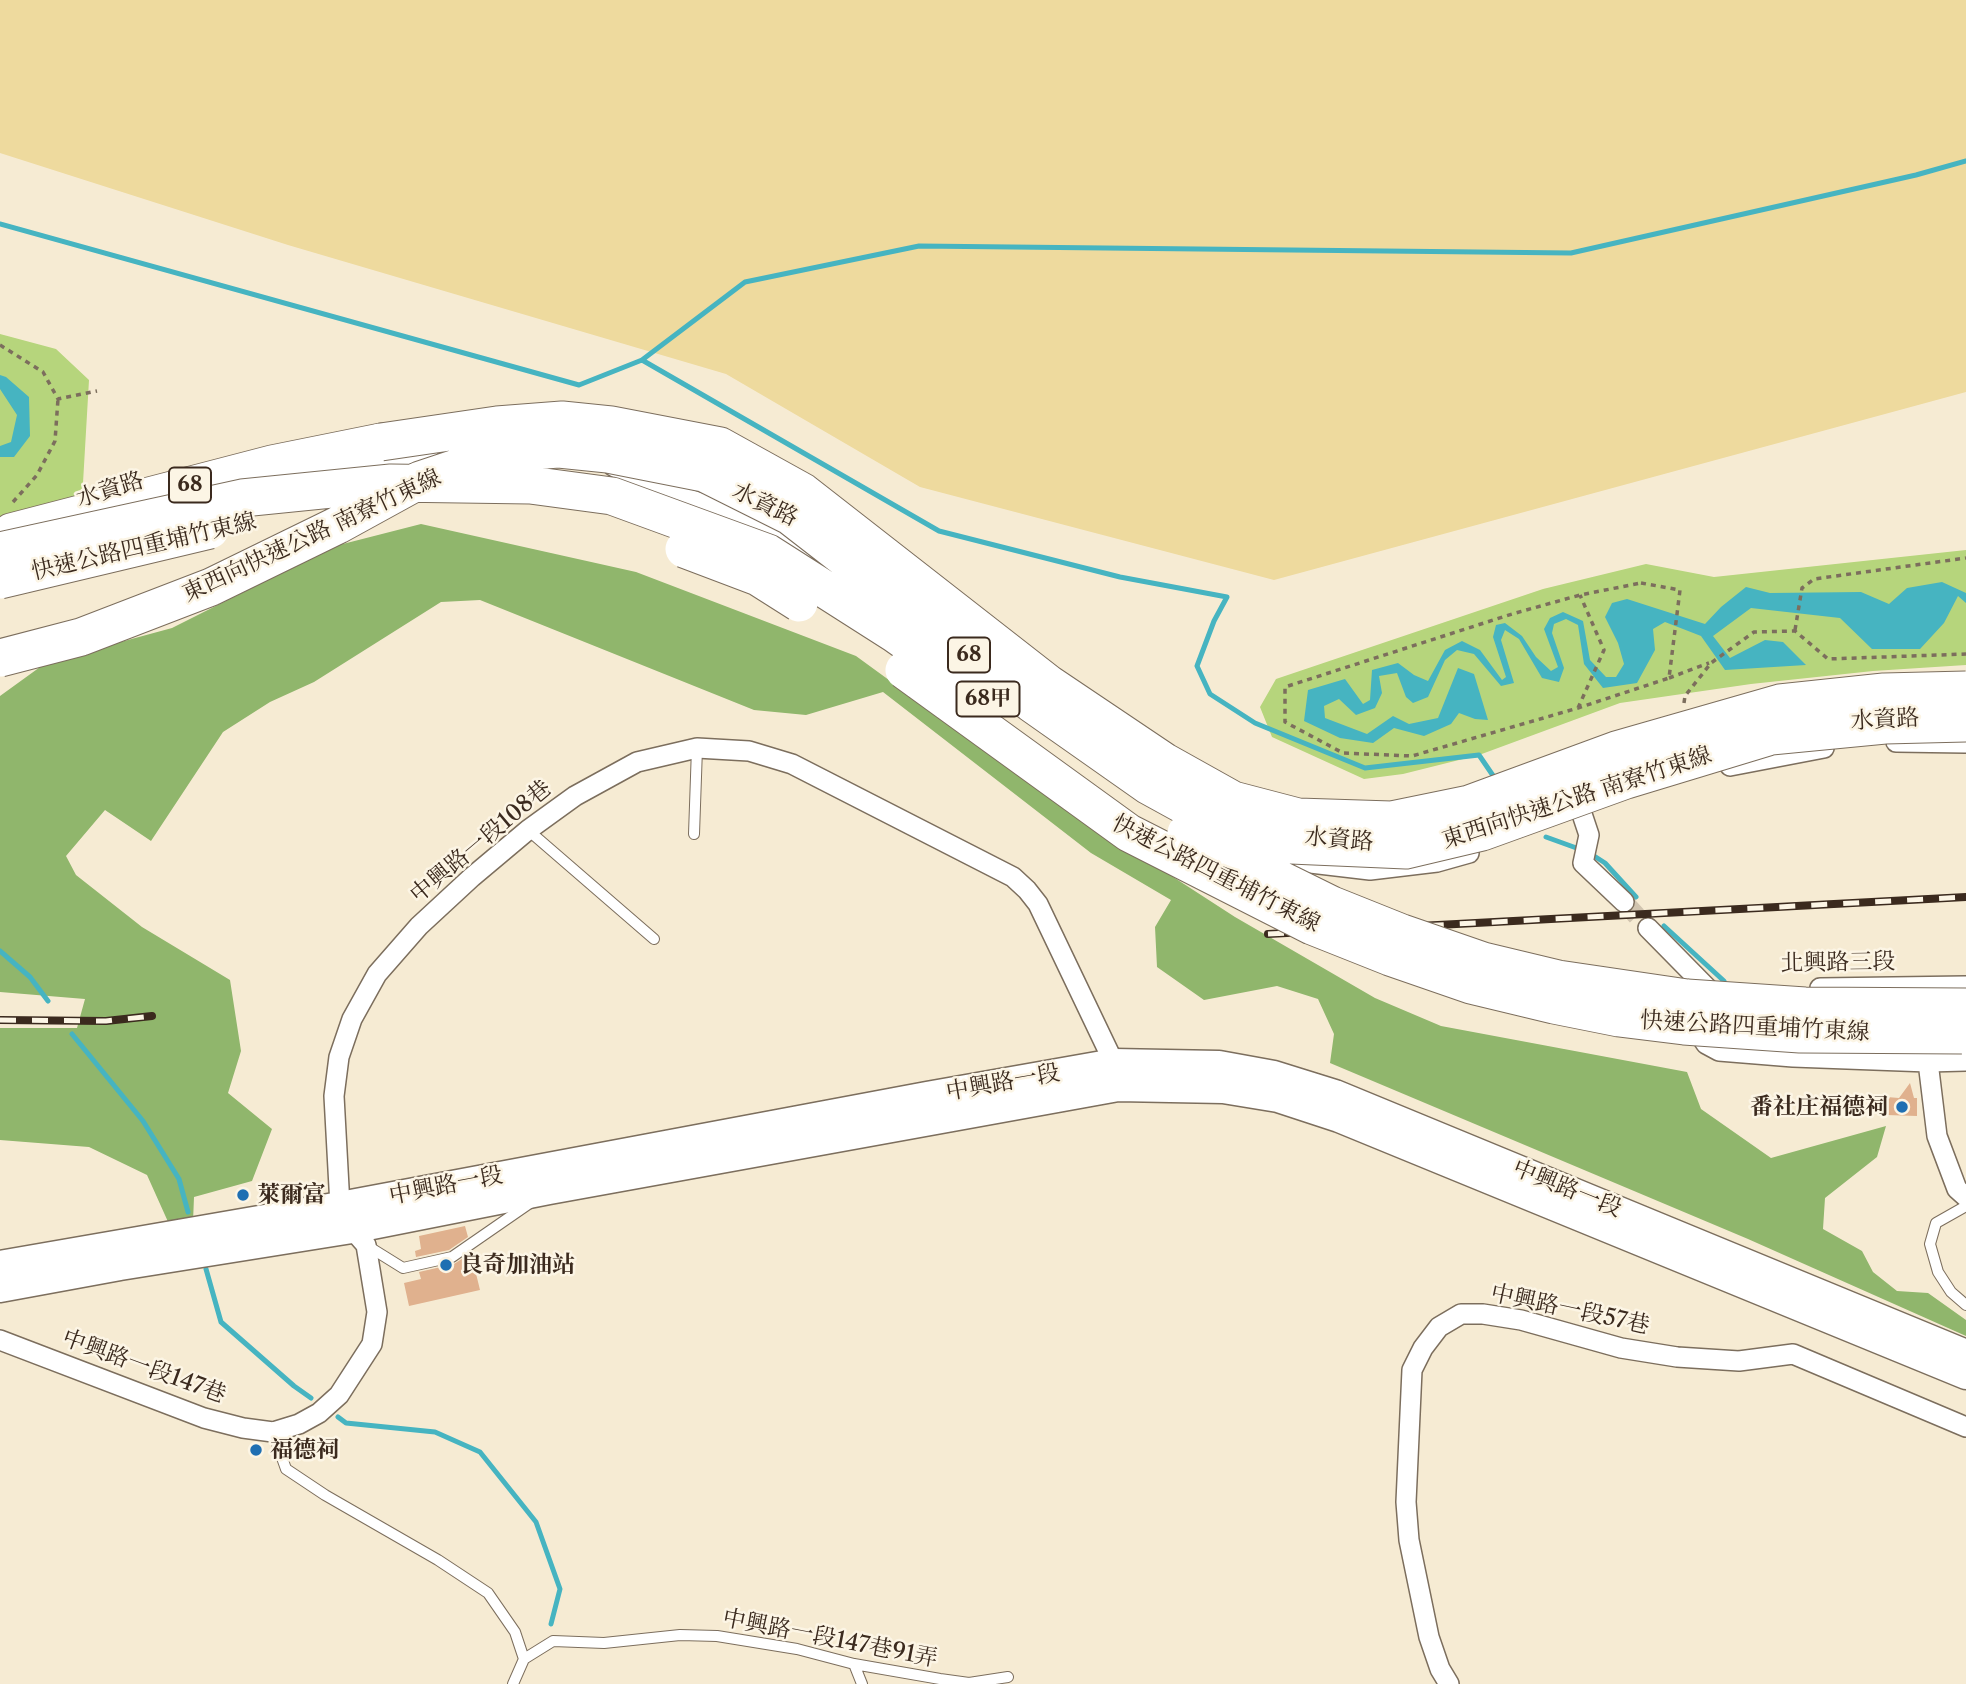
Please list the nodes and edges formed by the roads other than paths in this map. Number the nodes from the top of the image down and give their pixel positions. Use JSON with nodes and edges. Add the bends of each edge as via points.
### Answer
{"nodes":[{"id":1,"x":360,"y":466,"type":"junction"},
{"id":2,"x":645,"y":484,"type":"junction"},
{"id":3,"x":5,"y":520,"type":"edge"},
{"id":4,"x":0,"y":551,"type":"edge"},
{"id":5,"x":0,"y":580,"type":"edge"},
{"id":6,"x":855,"y":588,"type":"junction"},
{"id":7,"x":0,"y":658,"type":"edge"},
{"id":8,"x":1966,"y":690,"type":"edge"},
{"id":9,"x":1966,"y":707,"type":"edge"},
{"id":10,"x":1966,"y":723,"type":"edge"},
{"id":11,"x":1966,"y":743,"type":"edge"},
{"id":12,"x":697,"y":748,"type":"junction"},
{"id":13,"x":1570,"y":780,"type":"junction"},
{"id":14,"x":1581,"y":815,"type":"junction"},
{"id":15,"x":528,"y":830,"type":"junction"},
{"id":16,"x":694,"y":834,"type":"dead end"},
{"id":17,"x":1624,"y":902,"type":"tunnel mouth"},
{"id":18,"x":1648,"y":928,"type":"tunnel mouth"},
{"id":19,"x":654,"y":939,"type":"dead end"},
{"id":20,"x":1966,"y":986,"type":"edge"},
{"id":21,"x":1711,"y":992,"type":"junction"},
{"id":22,"x":1965,"y":1035,"type":"edge"},
{"id":23,"x":1928,"y":1062,"type":"junction"},
{"id":24,"x":1114,"y":1063,"type":"junction"},
{"id":25,"x":549,"y":1190,"type":"junction"},
{"id":26,"x":1966,"y":1198,"type":"edge"},
{"id":27,"x":1966,"y":1206,"type":"edge"},
{"id":28,"x":353,"y":1227,"type":"junction"},
{"id":29,"x":0,"y":1265,"type":"edge"},
{"id":30,"x":0,"y":1288,"type":"edge"},
{"id":31,"x":1966,"y":1305,"type":"edge"},
{"id":32,"x":0,"y":1340,"type":"edge"},
{"id":33,"x":1966,"y":1354,"type":"edge"},
{"id":34,"x":1966,"y":1375,"type":"edge"},
{"id":35,"x":1966,"y":1427,"type":"edge"},
{"id":36,"x":273,"y":1432,"type":"junction"},
{"id":37,"x":524,"y":1659,"type":"junction"},
{"id":38,"x":853,"y":1664,"type":"junction"},
{"id":39,"x":1008,"y":1677,"type":"dead end"},
{"id":40,"x":513,"y":1684,"type":"edge"},
{"id":41,"x":862,"y":1684,"type":"edge"},
{"id":42,"x":1449,"y":1684,"type":"edge"}],
"edges":[{"from":1,"to":2,"type":"street","name":"水資路"},
{"from":1,"to":2,"type":"street","name":"水資路","via":[[496,439],[558,435]]},
{"from":1,"to":4,"type":"street","name":"水資路","via":[[209,489]]},
{"from":2,"to":6,"type":"street","name":"水資路","via":[[739,516],[780,536]]},
{"from":3,"to":8,"type":"highway","name":"東西向快速公路 南寮竹東線","number":"68","bridge":true,"via":[[381,442],[497,425],[562,420],[663,433],[720,446],[803,492],[1049,684],[1165,762],[1233,800],[1298,817],[1391,820],[1469,804],[1616,750],[1780,703],[1884,692]]},
{"from":4,"to":22,"type":"highway","name":"快速公路四重埔竹東線","number":"68甲","bridge":true,"via":[[242,498],[377,484],[530,485],[612,496],[768,553],[895,634],[1146,813],[1332,905],[1402,933],[1483,961],[1624,991],[1805,1006]]},
{"from":5,"to":22,"type":"highway","name":"快速公路四重埔竹東線","number":"68甲","bridge":true,"via":[[254,520],[393,505],[530,509],[612,522],[758,577],[893,662],[1129,833],[1312,926],[1390,957],[1471,985],[1619,1018],[1800,1034]]},
{"from":6,"to":13,"type":"street","name":"水資路","via":[[1167,774],[1242,814],[1293,829],[1396,835],[1475,816]]},
{"from":6,"to":14,"type":"street","name":"水資路","via":[[1152,799],[1231,842],[1287,860],[1370,870],[1437,862]]},
{"from":7,"to":10,"type":"highway","name":"東西向快速公路 南寮竹東線","number":"68","bridge":true,"via":[[81,637],[211,587],[420,480],[501,453],[559,449],[618,455],[704,473],[790,516],[1031,703],[1149,786],[1220,825],[1291,845],[1406,850],[1482,832],[1626,780],[1771,736]]},
{"from":9,"to":13,"type":"street","name":"水資路","via":[[1903,706],[1774,719]]},
{"from":11,"to":14,"type":"street","name":"水資路","via":[[1898,742],[1774,756],[1698,774]]},
{"from":12,"to":15,"type":"street","name":"中興路一段108巷","via":[[637,762],[575,796]]},
{"from":12,"to":16,"type":"lane"},
{"from":12,"to":24,"type":"street","name":"中興路一段108巷","via":[[749,751],[793,764],[1013,877],[1038,904]]},
{"from":13,"to":14,"type":"street"},
{"from":14,"to":17,"type":"street","via":[[1589,835],[1583,863]]},
{"from":15,"to":19,"type":"lane"},
{"from":15,"to":28,"type":"street","name":"中興路一段108巷","via":[[419,926],[377,974],[352,1019],[339,1057],[334,1096]]},
{"from":18,"to":21,"type":"street"},
{"from":20,"to":21,"type":"street","name":"北興路三段","via":[[1723,988]]},
{"from":21,"to":23,"type":"street","via":[[1703,1003],[1702,1038],[1719,1051]]},
{"from":22,"to":23,"type":"street"},
{"from":23,"to":26,"type":"street","via":[[1937,1136],[1957,1189]]},
{"from":24,"to":28,"type":"main road","name":"中興路一段","via":[[927,1096]]},
{"from":24,"to":33,"type":"main road","name":"中興路一段","via":[[1219,1065],[1274,1075],[1335,1094]]},
{"from":25,"to":28,"type":"main road","name":"中興路一段"},
{"from":25,"to":28,"type":"lane","via":[[452,1257],[403,1268]]},
{"from":25,"to":34,"type":"main road","name":"中興路一段","via":[[1118,1087],[1223,1089],[1278,1098],[1339,1118]]},
{"from":27,"to":31,"type":"lane","via":[[1936,1223],[1930,1244],[1938,1272]]},
{"from":28,"to":29,"type":"main road","name":"中興路一段"},
{"from":28,"to":30,"type":"main road","name":"中興路一段"},
{"from":28,"to":36,"type":"street","name":"中興路一段147巷","via":[[377,1312],[372,1344],[339,1395],[319,1413]]},
{"from":32,"to":36,"type":"street","name":"中興路一段147巷","via":[[204,1418]]},
{"from":35,"to":42,"type":"street","name":"中興路一段57巷","via":[[1793,1354],[1739,1361],[1677,1357],[1621,1348],[1521,1320],[1461,1314],[1439,1327],[1412,1370],[1406,1489],[1417,1585],[1429,1637]]},
{"from":36,"to":37,"type":"lane","via":[[286,1469],[488,1593],[515,1632]]},
{"from":37,"to":38,"type":"lane","name":"中興路一段147巷91弄","via":[[552,1642],[604,1643],[680,1635],[797,1649]]},
{"from":37,"to":40,"type":"lane"},
{"from":38,"to":39,"type":"lane","name":"中興路一段147巷91弄","via":[[969,1683]]},
{"from":38,"to":41,"type":"lane"}]}
